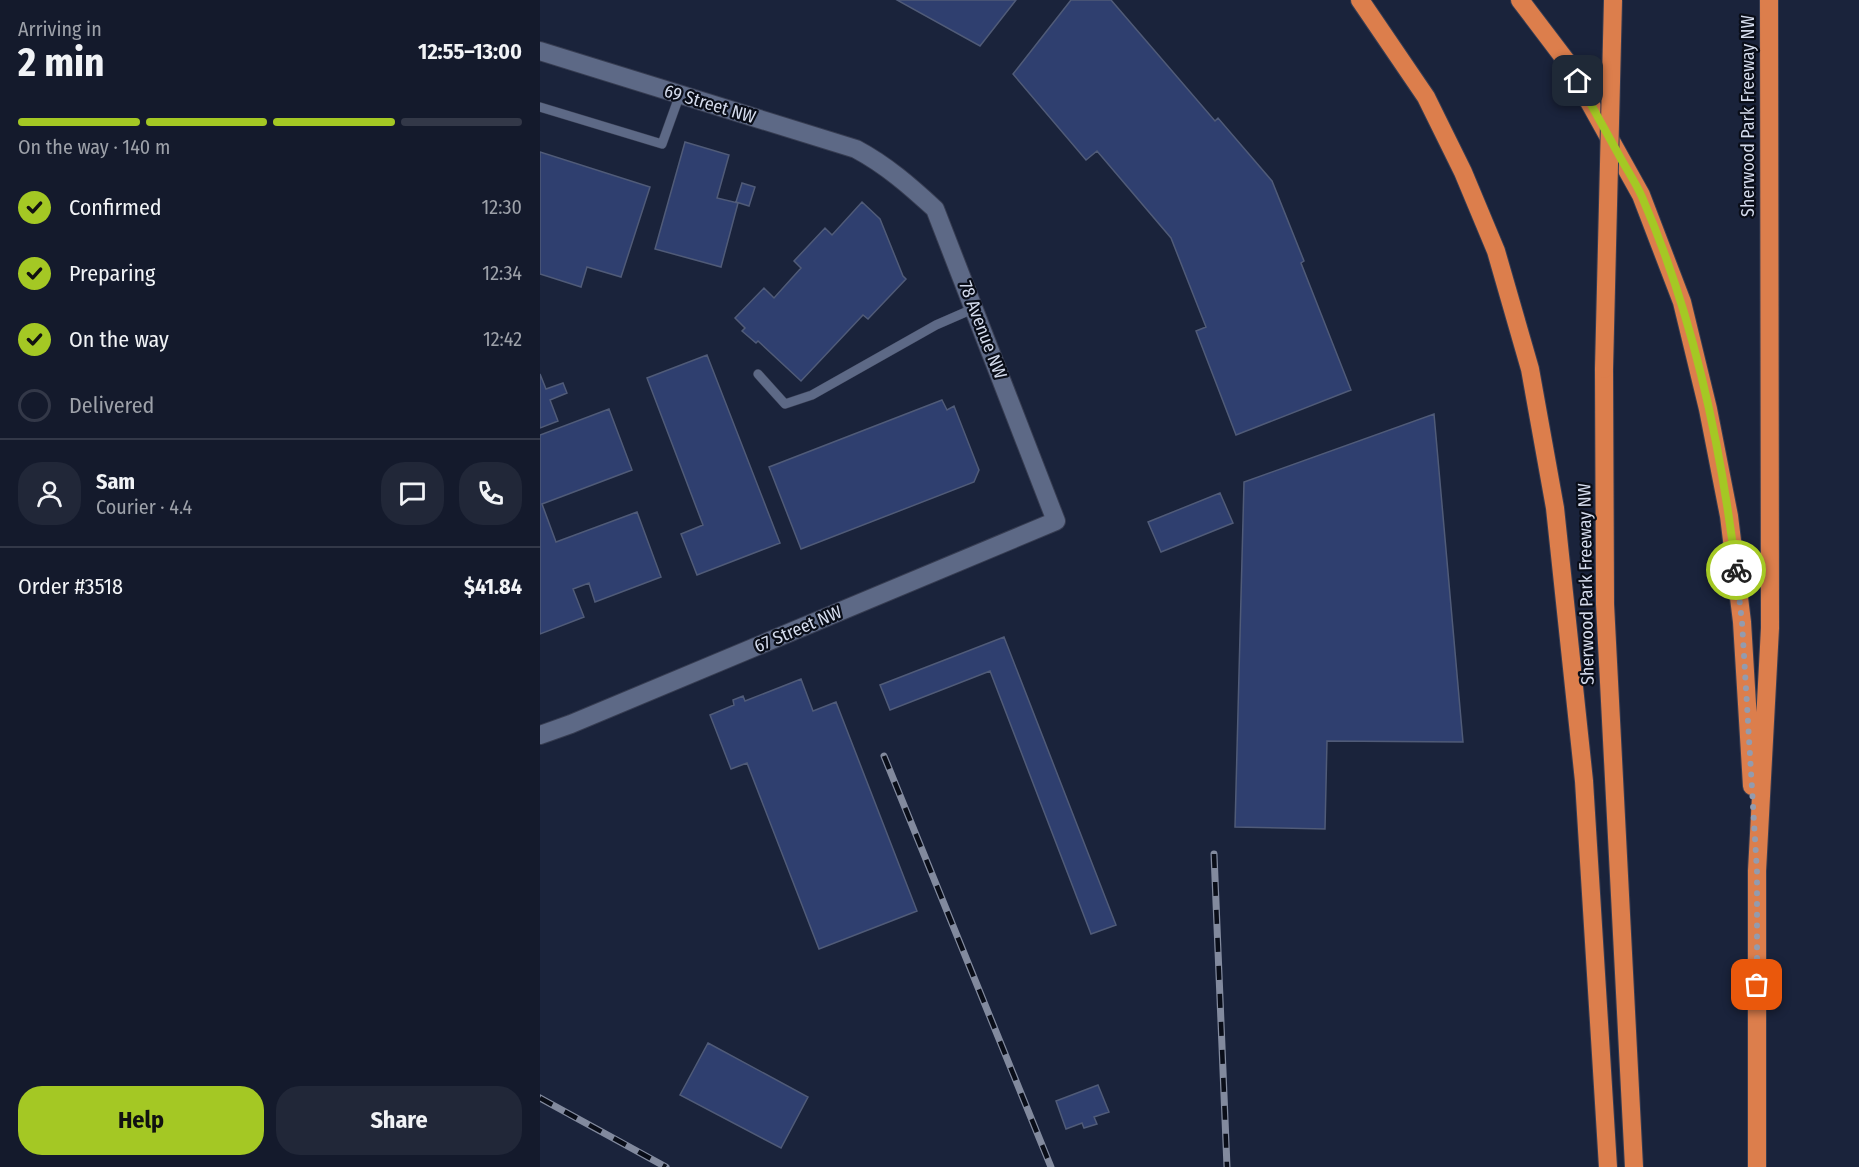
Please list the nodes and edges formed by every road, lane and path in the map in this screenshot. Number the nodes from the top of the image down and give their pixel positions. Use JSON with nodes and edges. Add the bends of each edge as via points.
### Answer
{"nodes":[{"id":1,"x":1360,"y":0,"type":"edge"},
{"id":2,"x":1520,"y":0,"type":"edge"},
{"id":3,"x":1613,"y":0,"type":"edge"},
{"id":4,"x":1769,"y":0,"type":"edge"},
{"id":5,"x":540,"y":51,"type":"edge"},
{"id":6,"x":680,"y":94,"type":"junction"},
{"id":7,"x":540,"y":107,"type":"edge"},
{"id":8,"x":879,"y":161,"type":"joint"},
{"id":9,"x":975,"y":308,"type":"junction"},
{"id":10,"x":758,"y":374,"type":"dead end"},
{"id":11,"x":1056,"y":521,"type":"joint"},
{"id":12,"x":540,"y":735,"type":"edge"},
{"id":13,"x":1757,"y":872,"type":"junction"},
{"id":14,"x":1608,"y":1167,"type":"edge"},
{"id":15,"x":1634,"y":1167,"type":"edge"},
{"id":16,"x":1757,"y":1167,"type":"edge"}],
"edges":[{"from":1,"to":14,"type":"highway","via":[[1426,97],[1463,172],[1496,251],[1530,369],[1555,508],[1584,781]]},
{"from":2,"to":13,"type":"highway","via":[[1567,62],[1641,195],[1682,302],[1729,516],[1742,622]]},
{"from":3,"to":15,"type":"highway","name":"Sherwood Park Freeway NW","bridge":true,"via":[[1604,369],[1605,603]]},
{"from":4,"to":13,"type":"highway","name":"Sherwood Park Freeway NW","via":[[1770,628]]},
{"from":5,"to":6,"type":"street","name":"69 Street NW"},
{"from":6,"to":7,"type":"lane","via":[[662,144]]},
{"from":6,"to":8,"type":"street","name":"69 Street NW","via":[[856,149]]},
{"from":8,"to":9,"type":"street","name":"78 Avenue NW","via":[[935,209]]},
{"from":9,"to":10,"type":"lane","via":[[936,325],[812,395],[785,404]]},
{"from":9,"to":11,"type":"street","name":"78 Avenue NW"},
{"from":11,"to":12,"type":"street","name":"67 Street NW"},
{"from":13,"to":16,"type":"highway","name":"Sherwood Park Freeway NW"}]}
